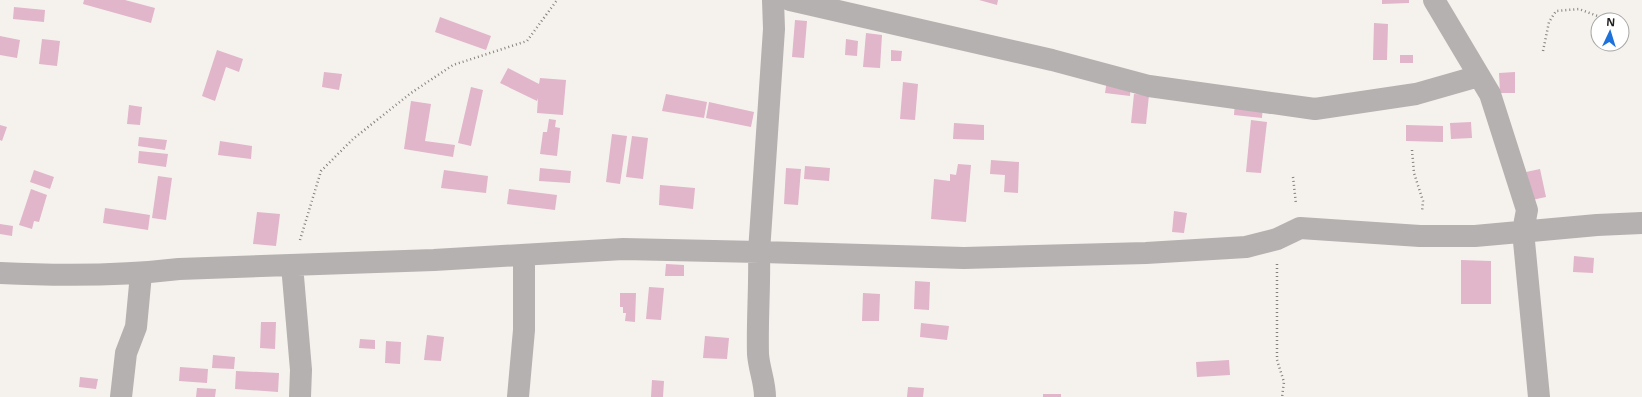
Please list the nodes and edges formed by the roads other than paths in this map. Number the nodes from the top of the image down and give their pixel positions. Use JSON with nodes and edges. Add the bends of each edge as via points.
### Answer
{"nodes":[{"id":1,"x":773,"y":0,"type":"edge"},
{"id":2,"x":790,"y":0,"type":"edge"},
{"id":3,"x":1434,"y":0,"type":"edge"},
{"id":4,"x":1479,"y":76,"type":"junction"},
{"id":5,"x":1642,"y":223,"type":"edge"},
{"id":6,"x":1523,"y":231,"type":"junction"},
{"id":7,"x":759,"y":252,"type":"junction"},
{"id":8,"x":524,"y":255,"type":"junction"},
{"id":9,"x":292,"y":265,"type":"junction"},
{"id":10,"x":0,"y":273,"type":"edge"},
{"id":11,"x":141,"y":274,"type":"junction"},
{"id":12,"x":121,"y":397,"type":"edge"},
{"id":13,"x":300,"y":397,"type":"edge"},
{"id":14,"x":518,"y":397,"type":"edge"},
{"id":15,"x":765,"y":397,"type":"edge"},
{"id":16,"x":1539,"y":397,"type":"edge"}],
"edges":[{"from":1,"to":7,"type":"street","via":[[774,29]]},
{"from":2,"to":4,"type":"street","via":[[1052,60],[1149,86],[1315,109],[1416,94]]},
{"from":3,"to":4,"type":"street"},
{"from":4,"to":6,"type":"street","via":[[1490,94],[1527,210]]},
{"from":5,"to":6,"type":"street"},
{"from":6,"to":7,"type":"street","via":[[1475,236],[1420,236],[1300,228],[1277,239],[1246,247],[964,258]]},
{"from":6,"to":16,"type":"street"},
{"from":7,"to":8,"type":"street","via":[[623,249]]},
{"from":7,"to":15,"type":"street","via":[[758,356],[764,378]]},
{"from":8,"to":9,"type":"street"},
{"from":8,"to":14,"type":"street","via":[[524,330]]},
{"from":9,"to":11,"type":"street","via":[[180,269]]},
{"from":9,"to":13,"type":"street","via":[[301,370]]},
{"from":10,"to":11,"type":"street"},
{"from":11,"to":12,"type":"street","via":[[136,327],[126,353]]}]}
